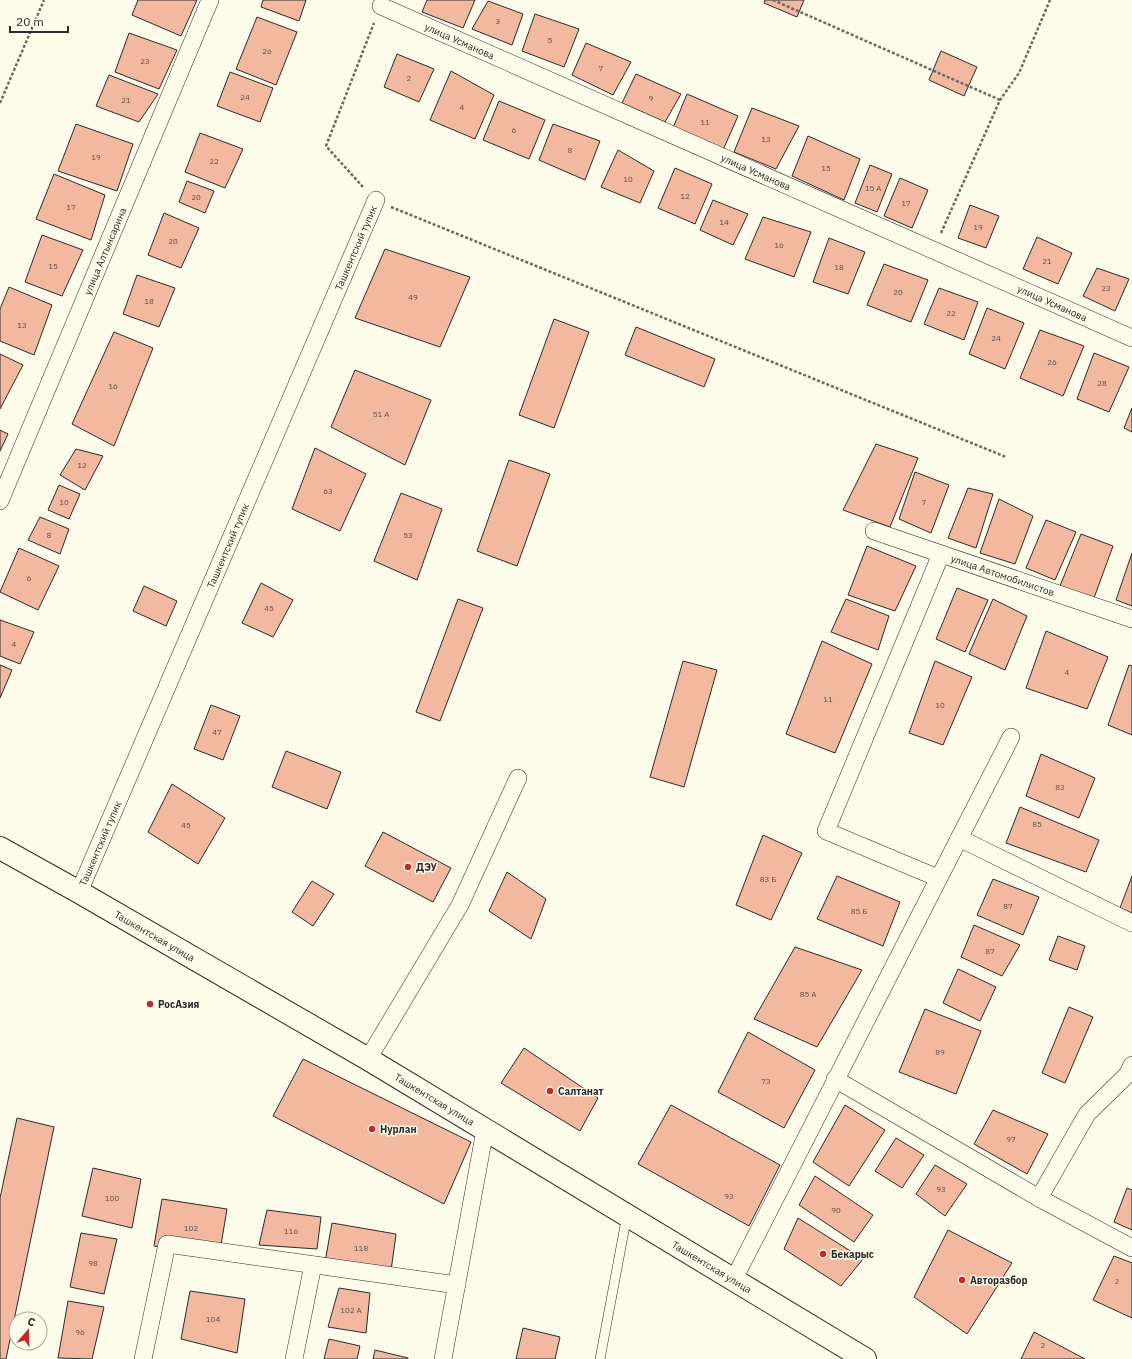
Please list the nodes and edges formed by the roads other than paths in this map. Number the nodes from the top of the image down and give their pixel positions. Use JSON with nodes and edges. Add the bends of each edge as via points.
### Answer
{"nodes":[{"id":1,"x":210,"y":0,"type":"edge"},
{"id":2,"x":381,"y":6,"type":"road end"},
{"id":3,"x":376,"y":200,"type":"road end"},
{"id":4,"x":1132,"y":338,"type":"edge"},
{"id":5,"x":0,"y":501,"type":"edge"},
{"id":6,"x":874,"y":532,"type":"dead end"},
{"id":7,"x":941,"y":554,"type":"junction"},
{"id":8,"x":1132,"y":619,"type":"edge"},
{"id":9,"x":1011,"y":737,"type":"dead end"},
{"id":10,"x":518,"y":778,"type":"dead end"},
{"id":11,"x":959,"y":838,"type":"junction"},
{"id":12,"x":0,"y":848,"type":"edge"},
{"id":13,"x":938,"y":878,"type":"junction"},
{"id":14,"x":79,"y":892,"type":"junction"},
{"id":15,"x":1132,"y":923,"type":"edge"},
{"id":16,"x":368,"y":1059,"type":"junction"},
{"id":17,"x":1132,"y":1065,"type":"edge"},
{"id":18,"x":835,"y":1079,"type":"junction"},
{"id":19,"x":485,"y":1130,"type":"junction"},
{"id":20,"x":1039,"y":1198,"type":"junction"},
{"id":21,"x":627,"y":1215,"type":"junction"},
{"id":22,"x":1132,"y":1248,"type":"edge"},
{"id":23,"x":313,"y":1265,"type":"junction"},
{"id":24,"x":734,"y":1279,"type":"junction"},
{"id":25,"x":457,"y":1286,"type":"junction"},
{"id":26,"x":143,"y":1359,"type":"edge"},
{"id":27,"x":294,"y":1359,"type":"edge"},
{"id":28,"x":444,"y":1359,"type":"edge"},
{"id":29,"x":600,"y":1359,"type":"edge"},
{"id":30,"x":865,"y":1359,"type":"edge"}],
"edges":[{"from":1,"to":5,"type":"street","name":"улица Алтынсарина"},
{"from":2,"to":4,"type":"street","name":"улица Усманова"},
{"from":3,"to":14,"type":"street","name":"Ташкентский тупик"},
{"from":6,"to":7,"type":"street","name":"улица Автомобилистов"},
{"from":7,"to":8,"type":"street","name":"улица Автомобилистов"},
{"from":7,"to":13,"type":"street","via":[[826,830]]},
{"from":9,"to":11,"type":"street"},
{"from":10,"to":16,"type":"street","via":[[460,905]]},
{"from":11,"to":13,"type":"street"},
{"from":11,"to":15,"type":"street"},
{"from":12,"to":14,"type":"main road","name":"Ташкентская улица"},
{"from":13,"to":18,"type":"street"},
{"from":14,"to":16,"type":"main road","name":"Ташкентская улица"},
{"from":16,"to":19,"type":"main road","name":"Ташкентская улица"},
{"from":17,"to":20,"type":"street","via":[[1127,1075],[1087,1114]]},
{"from":18,"to":20,"type":"street"},
{"from":18,"to":24,"type":"street"},
{"from":19,"to":21,"type":"main road","name":"Ташкентская улица"},
{"from":19,"to":25,"type":"street"},
{"from":20,"to":22,"type":"street"},
{"from":21,"to":24,"type":"main road","name":"Ташкентская улица"},
{"from":21,"to":29,"type":"lane"},
{"from":23,"to":25,"type":"street"},
{"from":23,"to":26,"type":"street","via":[[167,1244]]},
{"from":23,"to":27,"type":"street"},
{"from":24,"to":30,"type":"main road","name":"Ташкентская улица"},
{"from":25,"to":28,"type":"street"}]}
